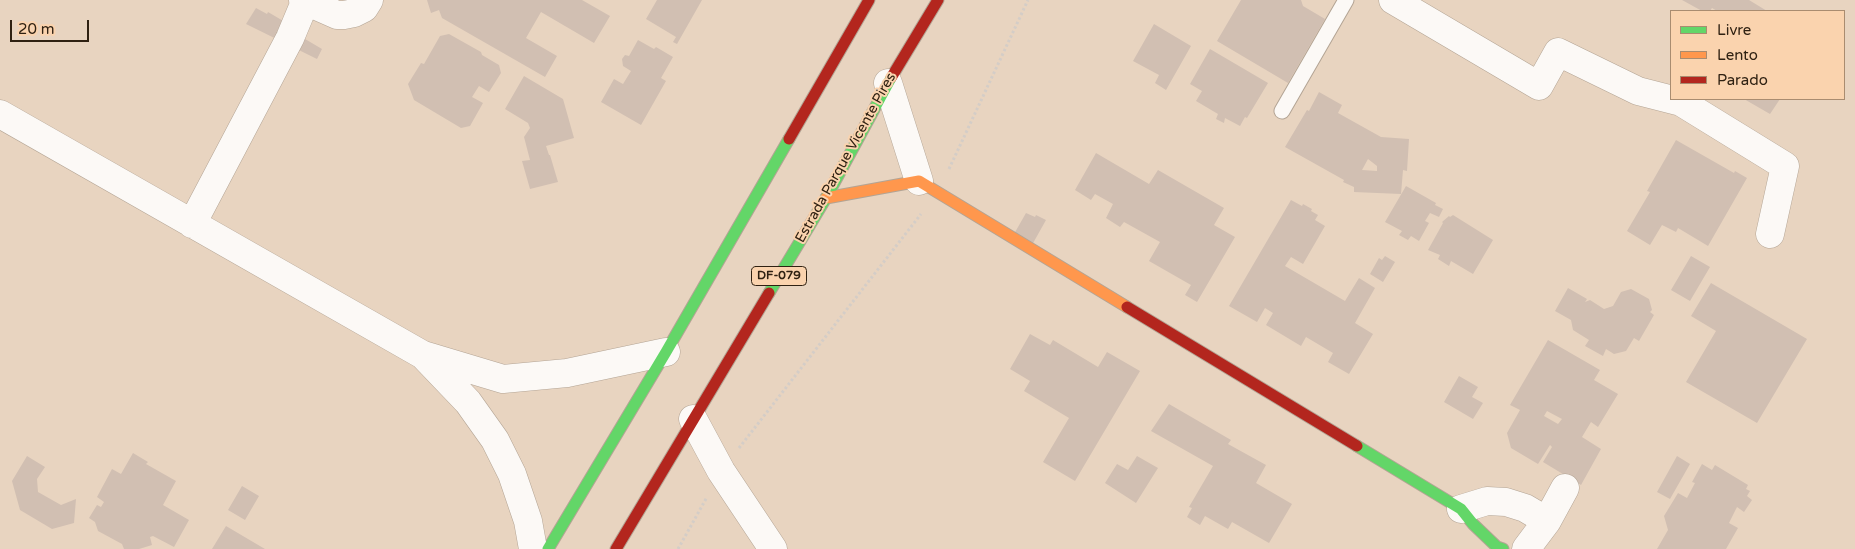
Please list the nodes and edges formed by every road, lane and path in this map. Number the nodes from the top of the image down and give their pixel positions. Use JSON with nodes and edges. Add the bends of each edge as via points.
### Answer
{"nodes":[{"id":1,"x":369,"y":0,"type":"edge"},
{"id":2,"x":869,"y":0,"type":"edge"},
{"id":3,"x":938,"y":0,"type":"edge"},
{"id":4,"x":1028,"y":0,"type":"edge"},
{"id":5,"x":1346,"y":0,"type":"edge"},
{"id":6,"x":1393,"y":0,"type":"edge"},
{"id":7,"x":304,"y":1,"type":"edge"},
{"id":8,"x":888,"y":83,"type":"junction"},
{"id":9,"x":1670,"y":99,"type":"edge"},
{"id":10,"x":1673,"y":100,"type":"edge"},
{"id":11,"x":1282,"y":111,"type":"dead end"},
{"id":12,"x":0,"y":114,"type":"edge"},
{"id":13,"x":928,"y":186,"type":"junction"},
{"id":14,"x":826,"y":198,"type":"junction"},
{"id":15,"x":192,"y":224,"type":"junction"},
{"id":16,"x":1770,"y":234,"type":"dead end"},
{"id":17,"x":666,"y":352,"type":"junction"},
{"id":18,"x":423,"y":355,"type":"junction"},
{"id":19,"x":693,"y":419,"type":"junction"},
{"id":20,"x":721,"y":471,"type":"junction"},
{"id":21,"x":1565,"y":488,"type":"dead end"},
{"id":22,"x":1461,"y":509,"type":"junction"},
{"id":23,"x":1547,"y":521,"type":"junction"},
{"id":24,"x":533,"y":549,"type":"edge"},
{"id":25,"x":548,"y":549,"type":"edge"},
{"id":26,"x":616,"y":549,"type":"edge"},
{"id":27,"x":678,"y":549,"type":"edge"},
{"id":28,"x":773,"y":549,"type":"edge"},
{"id":29,"x":1504,"y":549,"type":"edge"},
{"id":30,"x":1526,"y":549,"type":"edge"}],
"edges":[{"from":1,"to":7,"type":"street","via":[[364,8],[344,15]]},
{"from":2,"to":17,"type":"main road"},
{"from":3,"to":8,"type":"main road","name":"Estrada Parque Vicente Pires","number":"DF-079"},
{"from":4,"to":13,"type":"path"},
{"from":5,"to":11,"type":"lane"},
{"from":6,"to":9,"type":"street","via":[[1539,86],[1558,52],[1638,91]]},
{"from":7,"to":15,"type":"street","via":[[290,38]]},
{"from":8,"to":13,"type":"street"},
{"from":8,"to":14,"type":"main road","name":"Estrada Parque Vicente Pires","number":"DF-079"},
{"from":10,"to":16,"type":"street","via":[[1785,166]]},
{"from":12,"to":15,"type":"street"},
{"from":13,"to":14,"type":"main road"},
{"from":13,"to":20,"type":"path"},
{"from":13,"to":22,"type":"main road"},
{"from":14,"to":19,"type":"main road","name":"Estrada Parque Vicente Pires","number":"DF-079"},
{"from":15,"to":18,"type":"street"},
{"from":17,"to":18,"type":"street","via":[[567,373],[503,379]]},
{"from":17,"to":25,"type":"main road"},
{"from":18,"to":24,"type":"street","via":[[468,402],[495,440],[512,474],[528,521]]},
{"from":19,"to":20,"type":"street"},
{"from":19,"to":26,"type":"main road","name":"Estrada Parque Vicente Pires","number":"DF-079"},
{"from":20,"to":27,"type":"path"},
{"from":20,"to":28,"type":"street"},
{"from":21,"to":23,"type":"street"},
{"from":22,"to":23,"type":"street","via":[[1487,501],[1506,502],[1525,508]]},
{"from":22,"to":29,"type":"main road","via":[[1497,547]]},
{"from":23,"to":30,"type":"street"}]}
